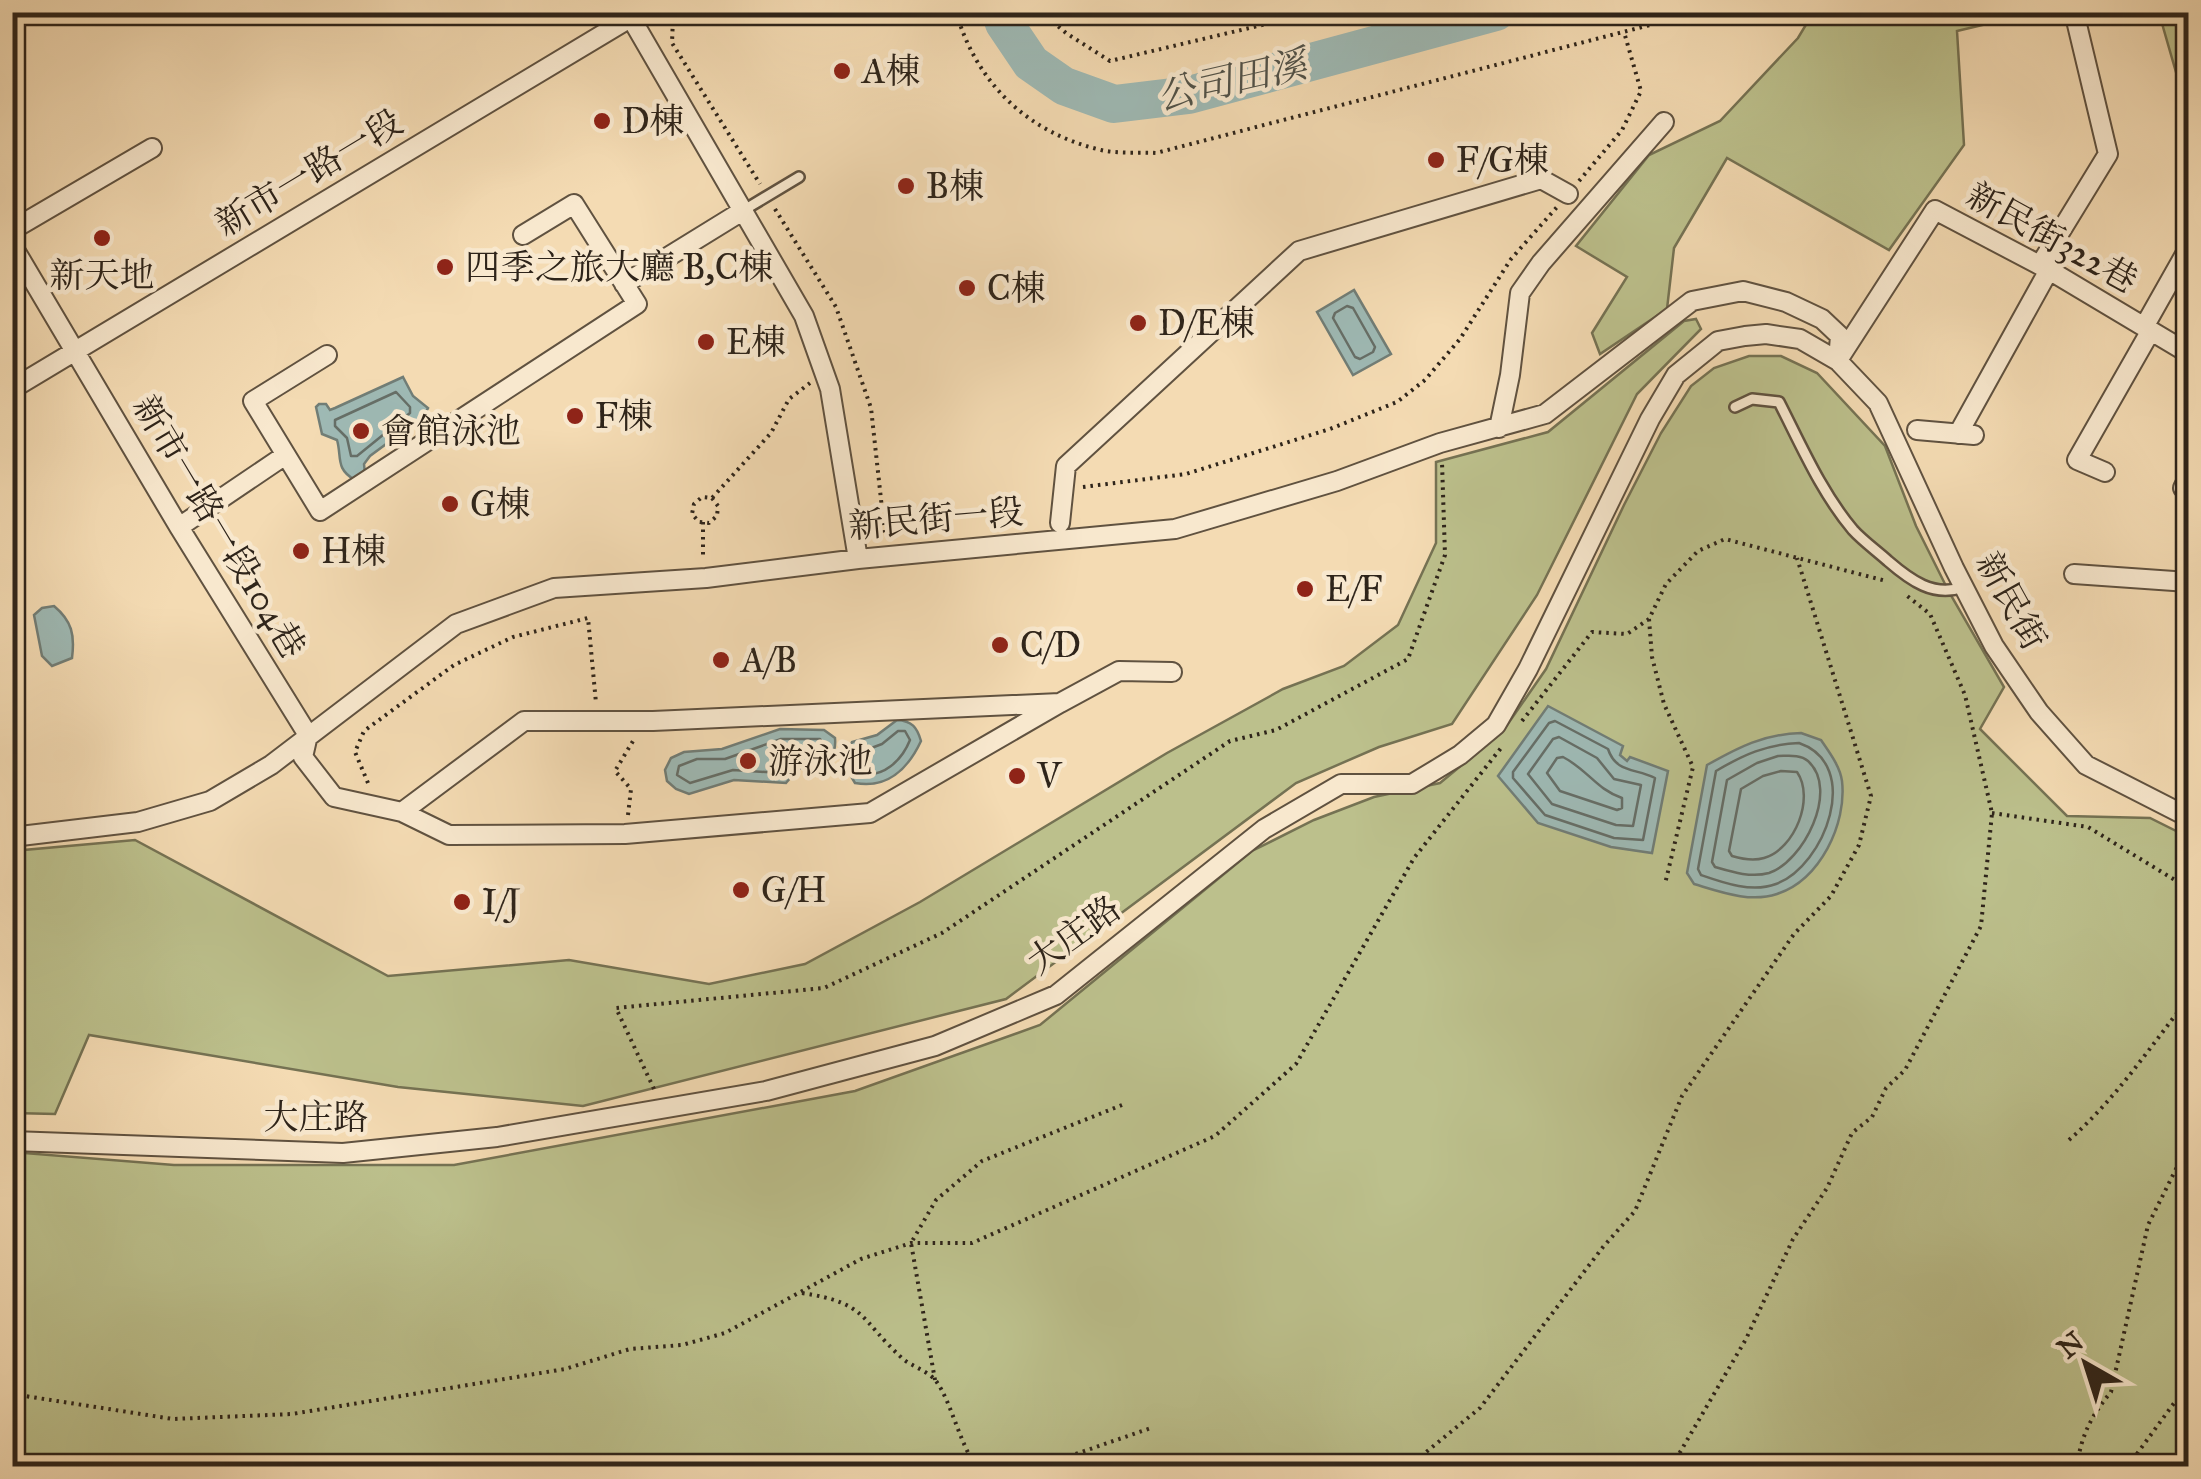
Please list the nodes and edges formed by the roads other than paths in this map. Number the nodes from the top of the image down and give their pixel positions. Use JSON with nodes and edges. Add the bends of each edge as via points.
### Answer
{"nodes":[{"id":1,"x":2074,"y":12,"type":"edge"},
{"id":2,"x":635,"y":15,"type":"edge"},
{"id":3,"x":1664,"y":122,"type":"dead end"},
{"id":4,"x":152,"y":148,"type":"dead end"},
{"id":5,"x":799,"y":177,"type":"dead end"},
{"id":6,"x":1568,"y":194,"type":"road end"},
{"id":7,"x":744,"y":210,"type":"junction"},
{"id":8,"x":12,"y":230,"type":"edge"},
{"id":9,"x":523,"y":234,"type":"dead end"},
{"id":10,"x":12,"y":245,"type":"edge"},
{"id":11,"x":2188,"y":248,"type":"edge"},
{"id":12,"x":2045,"y":267,"type":"junction"},
{"id":13,"x":624,"y":284,"type":"junction"},
{"id":14,"x":2147,"y":329,"type":"junction"},
{"id":15,"x":74,"y":352,"type":"junction"},
{"id":16,"x":2188,"y":353,"type":"edge"},
{"id":17,"x":327,"y":354,"type":"dead end"},
{"id":18,"x":1838,"y":360,"type":"junction"},
{"id":19,"x":12,"y":390,"type":"edge"},
{"id":20,"x":1735,"y":407,"type":"dead end"},
{"id":21,"x":1498,"y":428,"type":"junction"},
{"id":22,"x":1917,"y":430,"type":"dead end"},
{"id":23,"x":284,"y":456,"type":"junction"},
{"id":24,"x":2104,"y":472,"type":"dead end"},
{"id":25,"x":1060,"y":523,"type":"dead end"},
{"id":26,"x":180,"y":527,"type":"junction"},
{"id":27,"x":858,"y":559,"type":"junction"},
{"id":28,"x":2074,"y":574,"type":"dead end"},
{"id":29,"x":2188,"y":582,"type":"edge"},
{"id":30,"x":1963,"y":587,"type":"junction"},
{"id":31,"x":1172,"y":672,"type":"dead end"},
{"id":32,"x":1060,"y":703,"type":"junction"},
{"id":33,"x":308,"y":734,"type":"junction"},
{"id":34,"x":392,"y":810,"type":"junction"},
{"id":35,"x":2188,"y":816,"type":"edge"},
{"id":36,"x":12,"y":837,"type":"edge"},
{"id":37,"x":12,"y":1141,"type":"edge"}],
"edges":[{"from":1,"to":12,"type":"street","via":[[2108,154]]},
{"from":2,"to":7,"type":"street"},
{"from":2,"to":15,"type":"street","name":"新市一路一段"},
{"from":3,"to":21,"type":"street","via":[[1520,293]]},
{"from":4,"to":8,"type":"street"},
{"from":5,"to":7,"type":"lane"},
{"from":6,"to":25,"type":"street","via":[[1541,179],[1299,251],[1066,466]]},
{"from":7,"to":13,"type":"street"},
{"from":7,"to":27,"type":"street","via":[[804,316],[830,388]]},
{"from":9,"to":13,"type":"street","via":[[574,204]]},
{"from":10,"to":15,"type":"street","name":"新市一路一段104巷"},
{"from":11,"to":14,"type":"street"},
{"from":12,"to":14,"type":"street","name":"新民街322巷"},
{"from":12,"to":18,"type":"street","name":"新民街322巷","via":[[1936,210]]},
{"from":12,"to":22,"type":"street","via":[[1973,406],[1966,435]]},
{"from":13,"to":23,"type":"street","via":[[637,304],[320,512]]},
{"from":14,"to":16,"type":"street","name":"新民街322巷"},
{"from":14,"to":24,"type":"street","via":[[2078,460]]},
{"from":15,"to":19,"type":"street","name":"新市一路一段"},
{"from":15,"to":26,"type":"street","name":"新市一路一段104巷"},
{"from":17,"to":23,"type":"street","via":[[253,401]]},
{"from":18,"to":21,"type":"street","name":"新民街一段","via":[[1840,336],[1822,318],[1786,302],[1743,291],[1692,301],[1545,414]]},
{"from":18,"to":30,"type":"street","name":"新民街","via":[[1878,403]]},
{"from":18,"to":37,"type":"street","name":"大庄路","via":[[1800,339],[1766,334],[1718,342],[1676,375],[1496,724],[1412,784],[1341,784],[1264,829],[1056,995],[936,1046],[766,1091],[497,1137],[343,1153]]},
{"from":20,"to":30,"type":"lane","via":[[1752,399],[1780,402],[1820,482],[1854,531],[1929,589]]},
{"from":21,"to":27,"type":"street","name":"新民街一段","via":[[1175,529]]},
{"from":23,"to":26,"type":"street"},
{"from":26,"to":33,"type":"street","name":"新市一路一段104巷"},
{"from":27,"to":33,"type":"street","name":"新民街一段","via":[[554,588],[456,624]]},
{"from":28,"to":29,"type":"street"},
{"from":30,"to":35,"type":"street","name":"新民街","via":[[2030,699],[2086,765]]},
{"from":31,"to":32,"type":"street","via":[[1118,671]]},
{"from":32,"to":34,"type":"street","via":[[653,722],[524,721]]},
{"from":32,"to":34,"type":"street","via":[[870,813],[625,834],[449,835]]},
{"from":33,"to":34,"type":"street","name":"新市一路一段104巷","via":[[303,757],[334,797]]},
{"from":33,"to":36,"type":"street","name":"新民街一段","via":[[210,801],[138,822]]}]}
